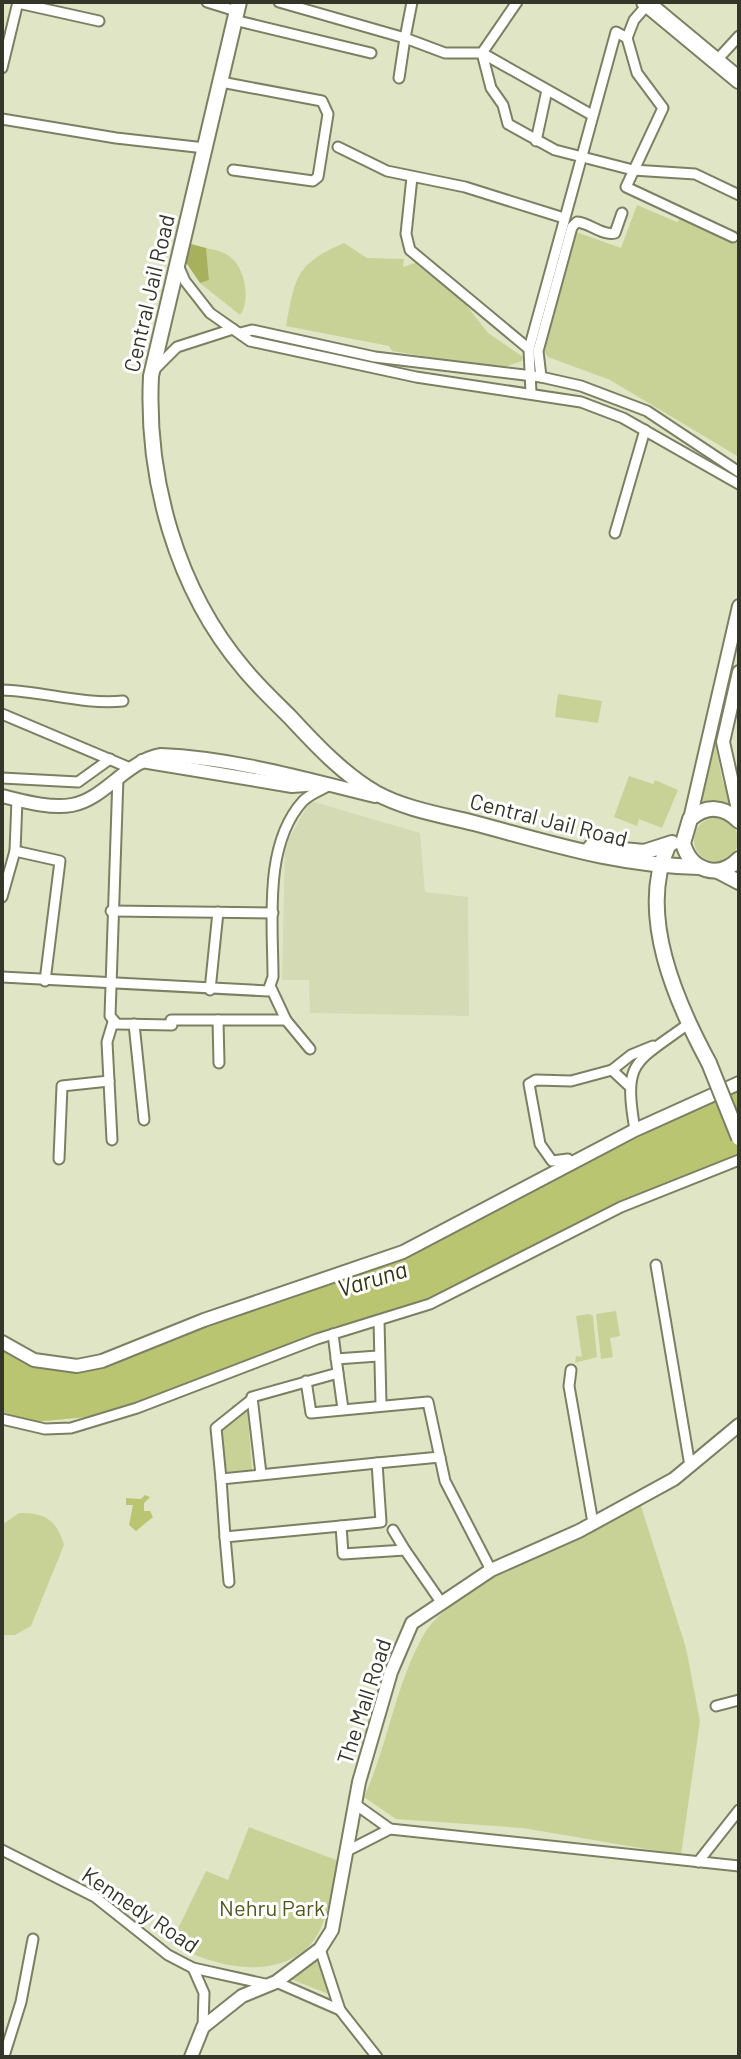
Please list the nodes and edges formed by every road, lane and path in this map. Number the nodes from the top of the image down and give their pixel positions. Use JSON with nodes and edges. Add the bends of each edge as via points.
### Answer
{"nodes":[{"id":1,"x":207,"y":2,"type":"edge"},
{"id":2,"x":279,"y":2,"type":"edge"},
{"id":3,"x":412,"y":2,"type":"edge"},
{"id":4,"x":517,"y":2,"type":"edge"},
{"id":5,"x":18,"y":3,"type":"edge"},
{"id":6,"x":649,"y":3,"type":"edge"},
{"id":7,"x":237,"y":11,"type":"edge"},
{"id":8,"x":99,"y":21,"type":"dead end"},
{"id":9,"x":739,"y":36,"type":"edge"},
{"id":10,"x":405,"y":38,"type":"junction"},
{"id":11,"x":627,"y":38,"type":"junction"},
{"id":12,"x":371,"y":53,"type":"dead end"},
{"id":13,"x":482,"y":53,"type":"junction"},
{"id":14,"x":717,"y":60,"type":"junction"},
{"id":15,"x":3,"y":63,"type":"edge"},
{"id":16,"x":399,"y":78,"type":"dead end"},
{"id":17,"x":739,"y":80,"type":"edge"},
{"id":18,"x":221,"y":82,"type":"junction"},
{"id":19,"x":547,"y":90,"type":"junction"},
{"id":20,"x":592,"y":115,"type":"junction"},
{"id":21,"x":2,"y":119,"type":"edge"},
{"id":22,"x":536,"y":141,"type":"junction"},
{"id":23,"x":338,"y":147,"type":"dead end"},
{"id":24,"x":205,"y":148,"type":"junction"},
{"id":25,"x":580,"y":156,"type":"junction"},
{"id":26,"x":233,"y":170,"type":"dead end"},
{"id":27,"x":633,"y":170,"type":"junction"},
{"id":28,"x":412,"y":177,"type":"junction"},
{"id":29,"x":739,"y":195,"type":"edge"},
{"id":30,"x":622,"y":213,"type":"dead end"},
{"id":31,"x":564,"y":218,"type":"junction"},
{"id":32,"x":733,"y":237,"type":"dead end"},
{"id":33,"x":177,"y":262,"type":"junction"},
{"id":34,"x":236,"y":331,"type":"junction"},
{"id":35,"x":529,"y":349,"type":"junction"},
{"id":36,"x":151,"y":376,"type":"junction"},
{"id":37,"x":536,"y":376,"type":"junction"},
{"id":38,"x":531,"y":393,"type":"junction"},
{"id":39,"x":645,"y":430,"type":"junction"},
{"id":40,"x":739,"y":472,"type":"edge"},
{"id":41,"x":739,"y":484,"type":"edge"},
{"id":42,"x":615,"y":533,"type":"dead end"},
{"id":43,"x":739,"y":606,"type":"edge"},
{"id":44,"x":739,"y":672,"type":"edge"},
{"id":45,"x":2,"y":690,"type":"edge"},
{"id":46,"x":736,"y":699,"type":"edge"},
{"id":47,"x":123,"y":701,"type":"dead end"},
{"id":48,"x":2,"y":714,"type":"edge"},
{"id":49,"x":110,"y":759,"type":"junction"},
{"id":50,"x":130,"y":768,"type":"junction"},
{"id":51,"x":118,"y":777,"type":"junction"},
{"id":52,"x":2,"y":778,"type":"edge"},
{"id":53,"x":324,"y":784,"type":"junction"},
{"id":54,"x":2,"y":796,"type":"edge"},
{"id":55,"x":17,"y":800,"type":"junction"},
{"id":56,"x":390,"y":800,"type":"junction"},
{"id":57,"x":739,"y":814,"type":"edge"},
{"id":58,"x":739,"y":821,"type":"edge"},
{"id":59,"x":687,"y":826,"type":"junction"},
{"id":60,"x":559,"y":846,"type":"junction"},
{"id":61,"x":668,"y":846,"type":"junction"},
{"id":62,"x":15,"y":851,"type":"junction"},
{"id":63,"x":739,"y":859,"type":"edge"},
{"id":64,"x":659,"y":866,"type":"junction"},
{"id":65,"x":699,"y":867,"type":"junction"},
{"id":66,"x":718,"y":871,"type":"junction"},
{"id":67,"x":739,"y":882,"type":"edge"},
{"id":68,"x":2,"y":897,"type":"edge"},
{"id":69,"x":111,"y":911,"type":"junction"},
{"id":70,"x":218,"y":912,"type":"junction"},
{"id":71,"x":273,"y":913,"type":"junction"},
{"id":72,"x":2,"y":977,"type":"edge"},
{"id":73,"x":45,"y":981,"type":"junction"},
{"id":74,"x":109,"y":984,"type":"junction"},
{"id":75,"x":271,"y":988,"type":"junction"},
{"id":76,"x":210,"y":990,"type":"junction"},
{"id":77,"x":218,"y":1020,"type":"junction"},
{"id":78,"x":286,"y":1020,"type":"junction"},
{"id":79,"x":113,"y":1022,"type":"junction"},
{"id":80,"x":134,"y":1024,"type":"junction"},
{"id":81,"x":688,"y":1024,"type":"junction"},
{"id":82,"x":664,"y":1042,"type":"junction"},
{"id":83,"x":310,"y":1049,"type":"dead end"},
{"id":84,"x":219,"y":1063,"type":"dead end"},
{"id":85,"x":612,"y":1070,"type":"junction"},
{"id":86,"x":109,"y":1081,"type":"junction"},
{"id":87,"x":739,"y":1083,"type":"edge"},
{"id":88,"x":628,"y":1085,"type":"junction"},
{"id":89,"x":144,"y":1120,"type":"dead end"},
{"id":90,"x":635,"y":1130,"type":"junction"},
{"id":91,"x":739,"y":1138,"type":"edge"},
{"id":92,"x":112,"y":1140,"type":"dead end"},
{"id":93,"x":59,"y":1159,"type":"dead end"},
{"id":94,"x":739,"y":1160,"type":"edge"},
{"id":95,"x":572,"y":1164,"type":"junction"},
{"id":96,"x":656,"y":1265,"type":"dead end"},
{"id":97,"x":379,"y":1321,"type":"junction"},
{"id":98,"x":333,"y":1334,"type":"junction"},
{"id":99,"x":2,"y":1342,"type":"edge"},
{"id":100,"x":378,"y":1356,"type":"junction"},
{"id":101,"x":336,"y":1359,"type":"junction"},
{"id":102,"x":571,"y":1370,"type":"dead end"},
{"id":103,"x":338,"y":1373,"type":"junction"},
{"id":104,"x":306,"y":1381,"type":"junction"},
{"id":105,"x":251,"y":1400,"type":"junction"},
{"id":106,"x":381,"y":1404,"type":"junction"},
{"id":107,"x":343,"y":1409,"type":"junction"},
{"id":108,"x":2,"y":1419,"type":"edge"},
{"id":109,"x":739,"y":1425,"type":"edge"},
{"id":110,"x":440,"y":1457,"type":"junction"},
{"id":111,"x":377,"y":1463,"type":"junction"},
{"id":112,"x":690,"y":1466,"type":"junction"},
{"id":113,"x":261,"y":1474,"type":"junction"},
{"id":114,"x":221,"y":1479,"type":"junction"},
{"id":115,"x":593,"y":1523,"type":"junction"},
{"id":116,"x":341,"y":1526,"type":"junction"},
{"id":117,"x":393,"y":1530,"type":"dead end"},
{"id":118,"x":225,"y":1537,"type":"junction"},
{"id":119,"x":405,"y":1550,"type":"junction"},
{"id":120,"x":491,"y":1570,"type":"junction"},
{"id":121,"x":229,"y":1582,"type":"dead end"},
{"id":122,"x":441,"y":1602,"type":"junction"},
{"id":123,"x":739,"y":1700,"type":"edge"},
{"id":124,"x":716,"y":1706,"type":"dead end"},
{"id":125,"x":355,"y":1804,"type":"junction"},
{"id":126,"x":739,"y":1810,"type":"edge"},
{"id":127,"x":390,"y":1829,"type":"junction"},
{"id":128,"x":2,"y":1850,"type":"edge"},
{"id":129,"x":349,"y":1850,"type":"junction"},
{"id":130,"x":698,"y":1862,"type":"junction"},
{"id":131,"x":739,"y":1866,"type":"edge"},
{"id":132,"x":33,"y":1939,"type":"dead end"},
{"id":133,"x":320,"y":1949,"type":"junction"},
{"id":134,"x":193,"y":1968,"type":"junction"},
{"id":135,"x":270,"y":1983,"type":"junction"},
{"id":136,"x":340,"y":2010,"type":"junction"},
{"id":137,"x":203,"y":2027,"type":"junction"},
{"id":138,"x":4,"y":2056,"type":"edge"},
{"id":139,"x":191,"y":2057,"type":"edge"},
{"id":140,"x":377,"y":2057,"type":"edge"}],
"edges":[{"from":1,"to":7,"type":"street"},
{"from":2,"to":10,"type":"street"},
{"from":3,"to":10,"type":"street"},
{"from":4,"to":13,"type":"street"},
{"from":5,"to":8,"type":"street"},
{"from":5,"to":15,"type":"street"},
{"from":6,"to":11,"type":"street"},
{"from":6,"to":14,"type":"highway"},
{"from":7,"to":12,"type":"street"},
{"from":7,"to":18,"type":"main road","name":"Central Jail Road"},
{"from":9,"to":14,"type":"street"},
{"from":10,"to":13,"type":"street","via":[[445,53]]},
{"from":10,"to":16,"type":"street"},
{"from":11,"to":20,"type":"street","via":[[616,32]]},
{"from":11,"to":27,"type":"street","via":[[637,73],[663,108]]},
{"from":13,"to":19,"type":"street"},
{"from":13,"to":22,"type":"street","via":[[508,124]]},
{"from":14,"to":17,"type":"highway"},
{"from":18,"to":24,"type":"main road","name":"Central Jail Road"},
{"from":18,"to":26,"type":"street","via":[[322,101],[328,114],[318,177],[313,181]]},
{"from":19,"to":20,"type":"street"},
{"from":19,"to":22,"type":"street"},
{"from":20,"to":25,"type":"street"},
{"from":21,"to":24,"type":"street"},
{"from":22,"to":25,"type":"street"},
{"from":23,"to":28,"type":"street"},
{"from":24,"to":33,"type":"main road","name":"Central Jail Road"},
{"from":25,"to":27,"type":"street"},
{"from":25,"to":31,"type":"street"},
{"from":27,"to":29,"type":"street","via":[[695,174]]},
{"from":27,"to":32,"type":"street","via":[[626,187]]},
{"from":28,"to":31,"type":"street","via":[[465,187]]},
{"from":28,"to":35,"type":"street","via":[[406,234],[410,250]]},
{"from":30,"to":37,"type":"street","via":[[615,233],[609,235],[582,222],[572,227]]},
{"from":31,"to":35,"type":"street"},
{"from":33,"to":34,"type":"street","via":[[205,307]]},
{"from":33,"to":36,"type":"main road","name":"Central Jail Road"},
{"from":34,"to":36,"type":"street","via":[[170,351]]},
{"from":34,"to":37,"type":"street","via":[[375,357]]},
{"from":34,"to":38,"type":"street","via":[[250,341],[416,377]]},
{"from":35,"to":37,"type":"street"},
{"from":36,"to":56,"type":"main road","name":"Central Jail Road","via":[[148,423],[158,487],[198,598],[244,670],[316,745]]},
{"from":37,"to":38,"type":"street"},
{"from":37,"to":40,"type":"street","via":[[605,393],[647,411]]},
{"from":38,"to":39,"type":"street","via":[[581,402]]},
{"from":39,"to":41,"type":"street"},
{"from":39,"to":42,"type":"street"},
{"from":43,"to":59,"type":"street"},
{"from":44,"to":46,"type":"street"},
{"from":45,"to":47,"type":"street"},
{"from":46,"to":57,"type":"street","via":[[724,755]]},
{"from":48,"to":49,"type":"street"},
{"from":49,"to":50,"type":"street"},
{"from":49,"to":52,"type":"street","via":[[78,782]]},
{"from":50,"to":51,"type":"street"},
{"from":50,"to":53,"type":"street","name":"Central Jail Road","via":[[142,761],[292,786]]},
{"from":51,"to":55,"type":"street","via":[[72,805]]},
{"from":51,"to":69,"type":"street"},
{"from":53,"to":56,"type":"street","name":"Central Jail Road"},
{"from":53,"to":71,"type":"street","via":[[302,802],[284,834],[277,854]]},
{"from":54,"to":55,"type":"street"},
{"from":55,"to":62,"type":"street"},
{"from":56,"to":60,"type":"main road","name":"Central Jail Road"},
{"from":58,"to":59,"type":"main road","via":[[715,809]]},
{"from":59,"to":61,"type":"main road"},
{"from":59,"to":65,"type":"main road","via":[[685,853]]},
{"from":60,"to":61,"type":"main road","via":[[623,852]]},
{"from":60,"to":64,"type":"main road","name":"Central Jail Road","via":[[617,862]]},
{"from":61,"to":64,"type":"main road"},
{"from":62,"to":68,"type":"street"},
{"from":62,"to":73,"type":"street","via":[[60,861]]},
{"from":63,"to":66,"type":"main road"},
{"from":64,"to":65,"type":"main road","name":"Central Jail Road"},
{"from":64,"to":81,"type":"main road","via":[[661,937]]},
{"from":65,"to":66,"type":"main road","name":"Central Jail Road"},
{"from":66,"to":67,"type":"main road","name":"Central Jail Road"},
{"from":69,"to":70,"type":"street"},
{"from":69,"to":74,"type":"street"},
{"from":70,"to":71,"type":"street"},
{"from":70,"to":76,"type":"street"},
{"from":71,"to":75,"type":"street"},
{"from":72,"to":73,"type":"street"},
{"from":73,"to":74,"type":"street"},
{"from":74,"to":76,"type":"street"},
{"from":74,"to":79,"type":"street"},
{"from":75,"to":76,"type":"street","via":[[257,993]]},
{"from":75,"to":78,"type":"street"},
{"from":77,"to":78,"type":"street"},
{"from":77,"to":80,"type":"street"},
{"from":77,"to":84,"type":"street"},
{"from":78,"to":83,"type":"street"},
{"from":79,"to":80,"type":"street"},
{"from":79,"to":86,"type":"street","via":[[107,1042]]},
{"from":80,"to":89,"type":"street"},
{"from":81,"to":82,"type":"street"},
{"from":81,"to":91,"type":"main road","bridge":true},
{"from":82,"to":85,"type":"street","via":[[631,1055]]},
{"from":82,"to":88,"type":"street","via":[[634,1068]]},
{"from":85,"to":88,"type":"street"},
{"from":85,"to":95,"type":"street","via":[[571,1081],[529,1084],[541,1147],[552,1161],[568,1159]]},
{"from":86,"to":92,"type":"street"},
{"from":86,"to":93,"type":"street","via":[[62,1086]]},
{"from":87,"to":90,"type":"street"},
{"from":88,"to":90,"type":"street"},
{"from":90,"to":95,"type":"street"},
{"from":94,"to":97,"type":"street","via":[[621,1207],[452,1295]]},
{"from":95,"to":99,"type":"street","via":[[403,1252],[102,1361],[77,1366],[34,1360]]},
{"from":96,"to":112,"type":"street"},
{"from":97,"to":98,"type":"street"},
{"from":97,"to":100,"type":"street"},
{"from":98,"to":101,"type":"street"},
{"from":98,"to":108,"type":"street","via":[[71,1428],[45,1429]]},
{"from":100,"to":101,"type":"street"},
{"from":100,"to":106,"type":"street"},
{"from":101,"to":103,"type":"street"},
{"from":102,"to":115,"type":"street","via":[[569,1386]]},
{"from":103,"to":104,"type":"street"},
{"from":103,"to":107,"type":"street"},
{"from":104,"to":105,"type":"street"},
{"from":104,"to":107,"type":"street","via":[[311,1413]]},
{"from":105,"to":113,"type":"street"},
{"from":105,"to":114,"type":"street","via":[[216,1428]]},
{"from":106,"to":107,"type":"street"},
{"from":106,"to":110,"type":"street","via":[[428,1402]]},
{"from":109,"to":112,"type":"street","name":"The Mall Road"},
{"from":110,"to":111,"type":"street"},
{"from":110,"to":120,"type":"street","via":[[445,1481]]},
{"from":111,"to":113,"type":"street"},
{"from":111,"to":116,"type":"street","via":[[381,1522]]},
{"from":112,"to":115,"type":"street","name":"The Mall Road"},
{"from":113,"to":114,"type":"street"},
{"from":114,"to":118,"type":"street"},
{"from":115,"to":120,"type":"street","name":"The Mall Road"},
{"from":116,"to":118,"type":"street"},
{"from":116,"to":119,"type":"street","via":[[347,1556]]},
{"from":117,"to":119,"type":"street"},
{"from":118,"to":121,"type":"street"},
{"from":119,"to":122,"type":"street"},
{"from":120,"to":122,"type":"street","name":"The Mall Road"},
{"from":122,"to":125,"type":"street","name":"The Mall Road","via":[[412,1623],[401,1643]]},
{"from":123,"to":124,"type":"street"},
{"from":125,"to":127,"type":"street"},
{"from":125,"to":129,"type":"street","name":"The Mall Road"},
{"from":126,"to":130,"type":"street"},
{"from":127,"to":129,"type":"street"},
{"from":127,"to":130,"type":"street"},
{"from":128,"to":134,"type":"street","name":"Kennedy Road","via":[[95,1897],[168,1955]]},
{"from":129,"to":133,"type":"street","name":"The Mall Road","via":[[336,1920]]},
{"from":130,"to":131,"type":"street"},
{"from":132,"to":138,"type":"street"},
{"from":133,"to":135,"type":"street","name":"The Mall Road"},
{"from":133,"to":136,"type":"street"},
{"from":134,"to":135,"type":"street","name":"Kennedy Road"},
{"from":134,"to":137,"type":"street","via":[[204,1993]]},
{"from":135,"to":136,"type":"street","name":"Kennedy Road"},
{"from":135,"to":137,"type":"street","name":"The Mall Road","via":[[242,1996]]},
{"from":136,"to":140,"type":"street"},
{"from":137,"to":139,"type":"street","name":"The Mall Road"}]}
